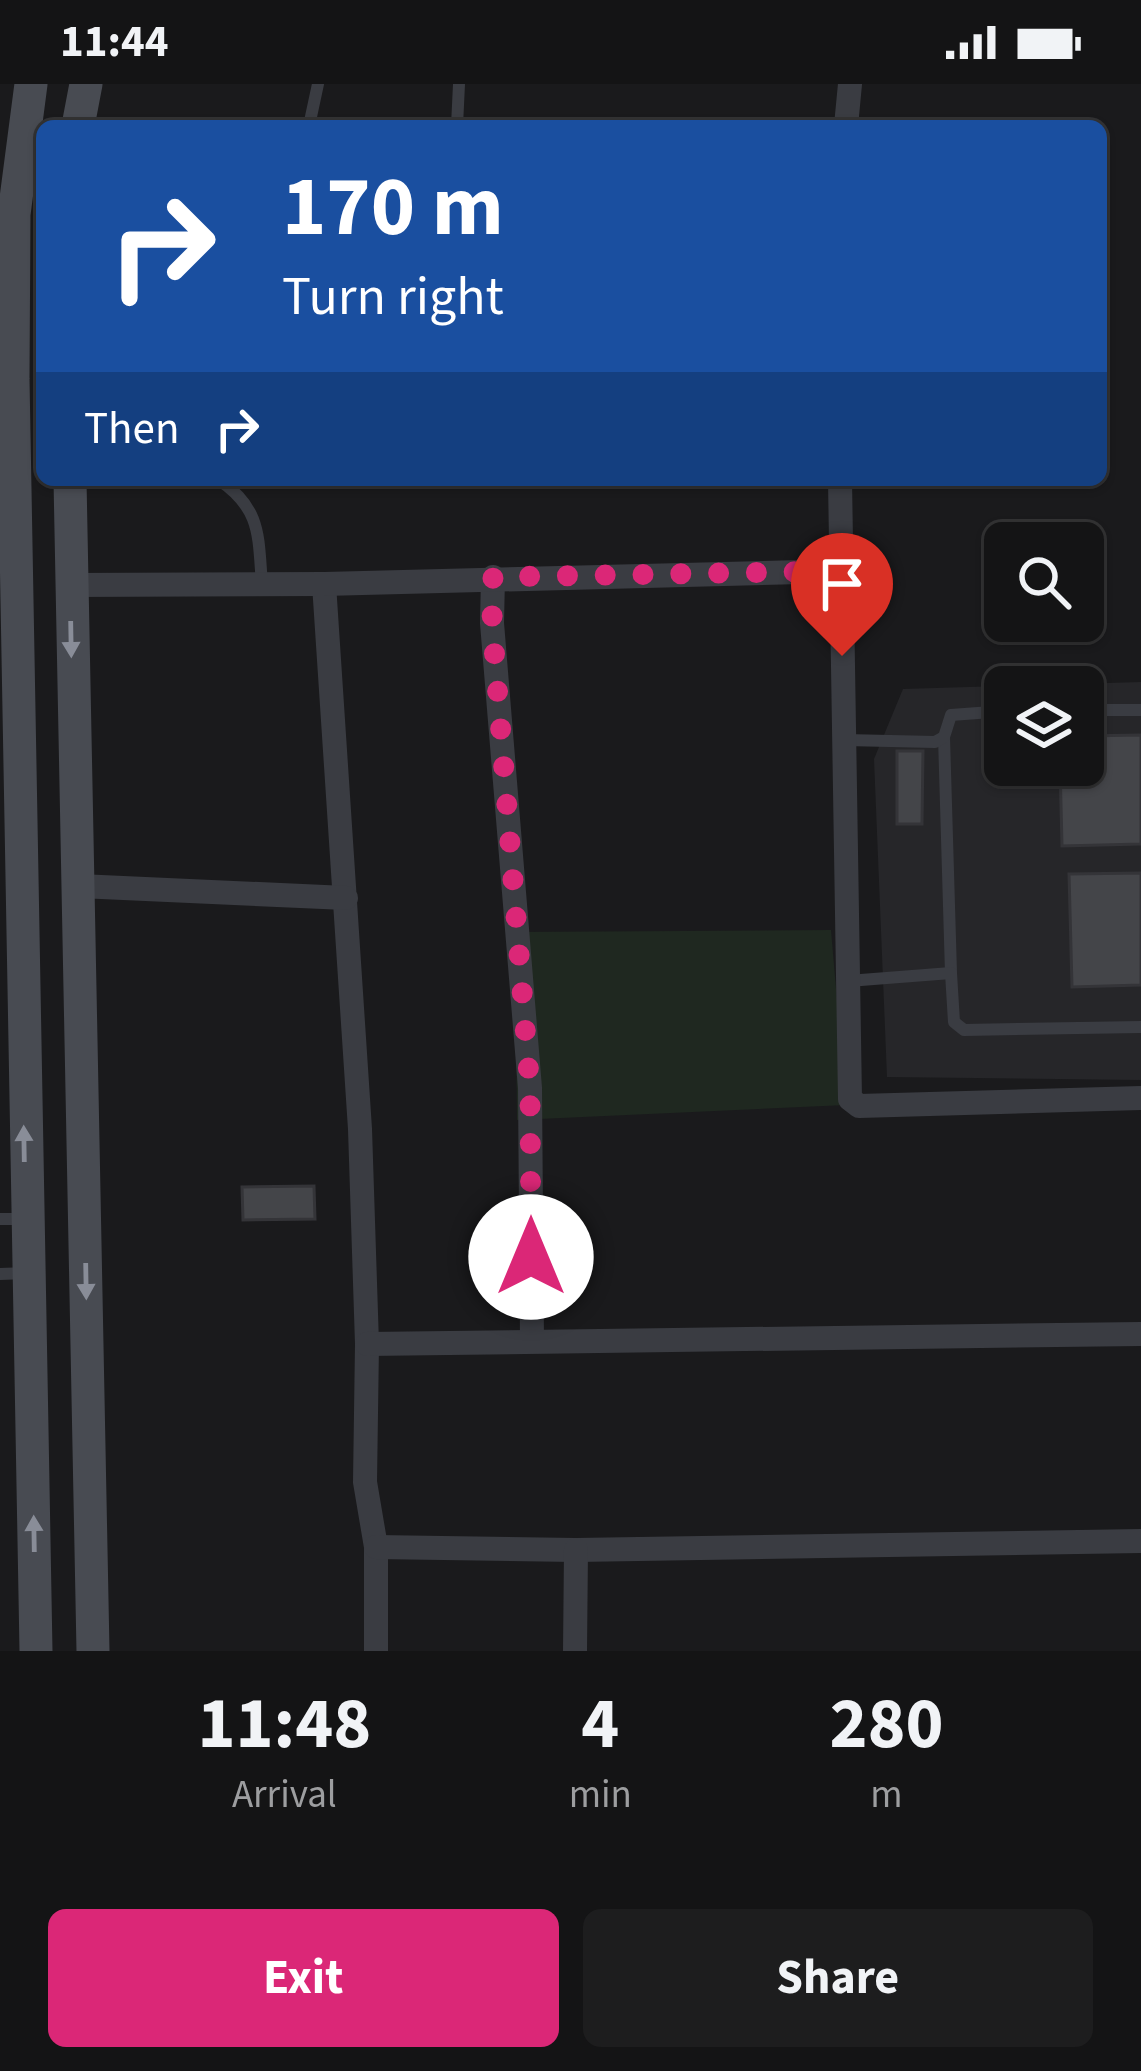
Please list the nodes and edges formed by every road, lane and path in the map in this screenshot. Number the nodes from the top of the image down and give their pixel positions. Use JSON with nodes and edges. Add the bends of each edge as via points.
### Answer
{"nodes":[{"id":1,"x":31,"y":84,"type":"edge"},
{"id":2,"x":86,"y":84,"type":"edge"},
{"id":3,"x":318,"y":84,"type":"edge"},
{"id":4,"x":459,"y":84,"type":"edge"},
{"id":5,"x":850,"y":84,"type":"edge"},
{"id":6,"x":79,"y":120,"type":"edge"},
{"id":7,"x":310,"y":120,"type":"edge"},
{"id":8,"x":457,"y":120,"type":"edge"},
{"id":9,"x":847,"y":120,"type":"edge"},
{"id":10,"x":7,"y":215,"type":"edge"},
{"id":11,"x":7,"y":325,"type":"edge"},
{"id":12,"x":7,"y":379,"type":"edge"},
{"id":13,"x":7,"y":424,"type":"edge"},
{"id":14,"x":70,"y":486,"type":"edge"},
{"id":15,"x":226,"y":486,"type":"edge"},
{"id":16,"x":840,"y":486,"type":"edge"},
{"id":17,"x":841,"y":571,"type":"junction"},
{"id":18,"x":493,"y":577,"type":"junction"},
{"id":19,"x":262,"y":584,"type":"junction"},
{"id":20,"x":324,"y":584,"type":"junction"},
{"id":21,"x":70,"y":585,"type":"junction"},
{"id":22,"x":1104,"y":710,"type":"edge"},
{"id":23,"x":1141,"y":710,"type":"edge"},
{"id":24,"x":984,"y":713,"type":"edge"},
{"id":25,"x":944,"y":736,"type":"junction"},
{"id":26,"x":9,"y":740,"type":"edge"},
{"id":27,"x":844,"y":740,"type":"junction"},
{"id":28,"x":73,"y":780,"type":"junction"},
{"id":29,"x":18,"y":783,"type":"junction"},
{"id":30,"x":10,"y":833,"type":"edge"},
{"id":31,"x":79,"y":886,"type":"junction"},
{"id":32,"x":346,"y":898,"type":"junction"},
{"id":33,"x":951,"y":974,"type":"junction"},
{"id":34,"x":848,"y":981,"type":"junction"},
{"id":35,"x":1141,"y":1027,"type":"edge"},
{"id":36,"x":1141,"y":1098,"type":"edge"},
{"id":37,"x":13,"y":1219,"type":"edge"},
{"id":38,"x":14,"y":1273,"type":"edge"},
{"id":39,"x":1141,"y":1334,"type":"edge"},
{"id":40,"x":532,"y":1341,"type":"junction"},
{"id":41,"x":367,"y":1344,"type":"junction"},
{"id":42,"x":1141,"y":1541,"type":"edge"},
{"id":43,"x":376,"y":1547,"type":"junction"},
{"id":44,"x":576,"y":1550,"type":"junction"},
{"id":45,"x":36,"y":1651,"type":"edge"},
{"id":46,"x":93,"y":1651,"type":"edge"},
{"id":47,"x":376,"y":1651,"type":"edge"},
{"id":48,"x":575,"y":1651,"type":"edge"}],
"edges":[{"from":1,"to":10,"type":"street"},
{"from":2,"to":6,"type":"street"},
{"from":3,"to":7,"type":"lane"},
{"from":4,"to":8,"type":"lane"},
{"from":5,"to":9,"type":"street"},
{"from":10,"to":11,"type":"street"},
{"from":11,"to":12,"type":"street"},
{"from":12,"to":13,"type":"street"},
{"from":13,"to":26,"type":"street"},
{"from":14,"to":21,"type":"street"},
{"from":15,"to":19,"type":"lane","via":[[256,524]]},
{"from":16,"to":17,"type":"street"},
{"from":17,"to":18,"type":"street"},
{"from":17,"to":27,"type":"street"},
{"from":18,"to":20,"type":"street"},
{"from":18,"to":40,"type":"street","via":[[530,1088]]},
{"from":19,"to":20,"type":"street"},
{"from":19,"to":21,"type":"street"},
{"from":20,"to":32,"type":"street"},
{"from":21,"to":28,"type":"street","one_way":true},
{"from":22,"to":23,"type":"lane"},
{"from":24,"to":25,"type":"lane","via":[[951,715]]},
{"from":25,"to":27,"type":"lane"},
{"from":25,"to":33,"type":"lane"},
{"from":26,"to":29,"type":"street"},
{"from":27,"to":34,"type":"street"},
{"from":28,"to":29,"type":"street"},
{"from":28,"to":31,"type":"street"},
{"from":29,"to":30,"type":"street"},
{"from":37,"to":30,"type":"street","one_way":true},
{"from":31,"to":32,"type":"street"},
{"from":31,"to":46,"type":"street","one_way":true},
{"from":32,"to":41,"type":"street"},
{"from":33,"to":34,"type":"lane"},
{"from":33,"to":35,"type":"lane","via":[[954,1022],[964,1030]]},
{"from":34,"to":36,"type":"street","via":[[850,1099],[859,1106]]},
{"from":37,"to":38,"type":"street"},
{"from":45,"to":38,"type":"street","one_way":true},
{"from":39,"to":40,"type":"street"},
{"from":40,"to":41,"type":"street"},
{"from":41,"to":43,"type":"street","via":[[365,1482]]},
{"from":42,"to":44,"type":"street"},
{"from":43,"to":44,"type":"street"},
{"from":43,"to":47,"type":"street"},
{"from":44,"to":48,"type":"street"}]}
